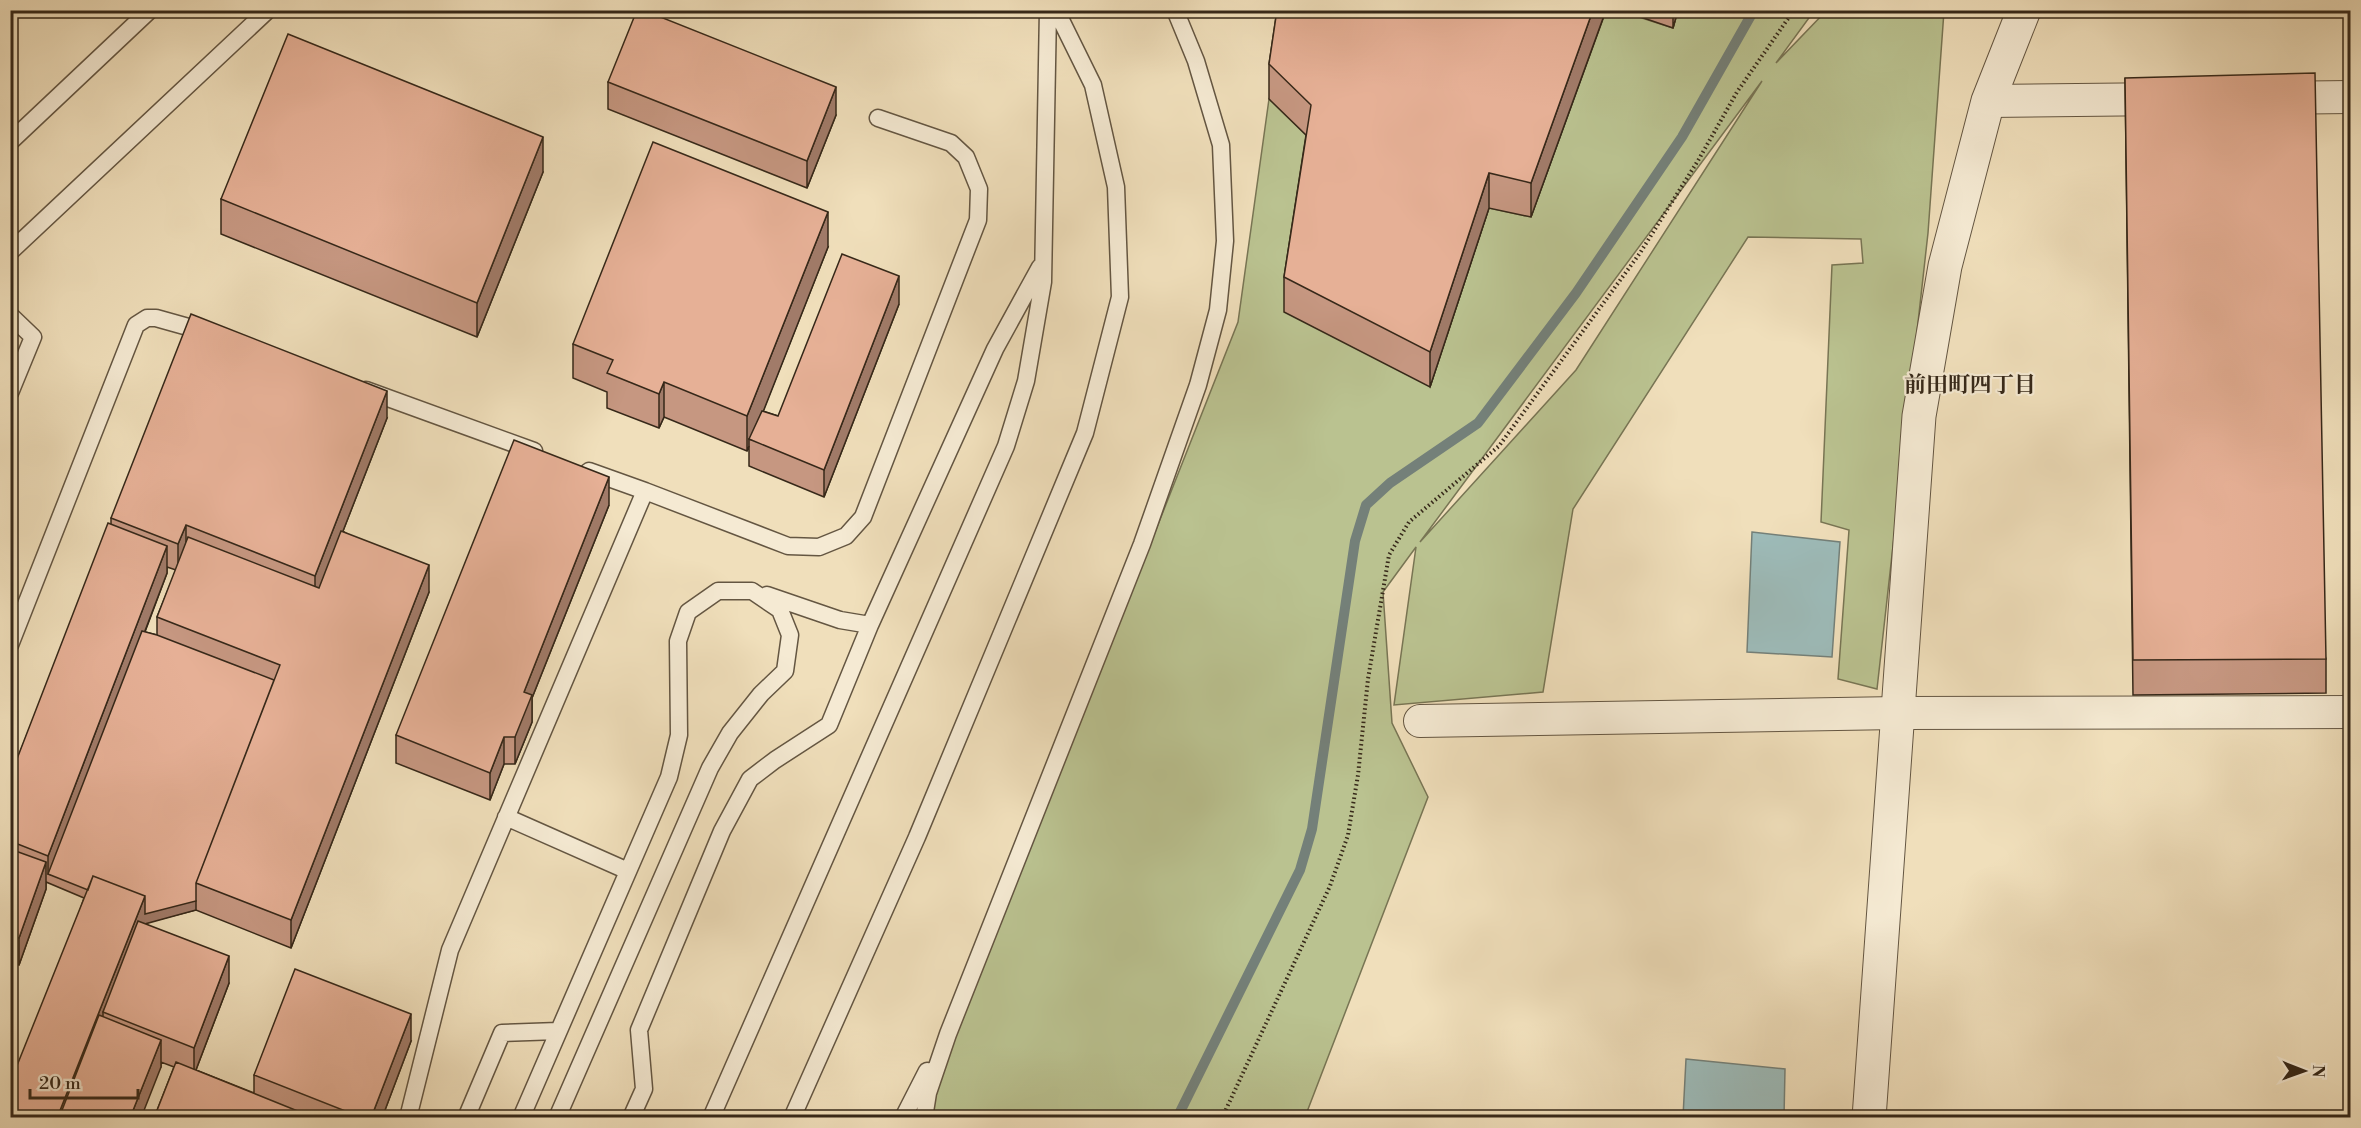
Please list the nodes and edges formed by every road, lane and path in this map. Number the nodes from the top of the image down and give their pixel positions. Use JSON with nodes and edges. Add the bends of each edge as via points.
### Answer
{"nodes":[{"id":1,"x":150,"y":10,"type":"edge"},
{"id":2,"x":268,"y":10,"type":"edge"},
{"id":3,"x":1048,"y":10,"type":"edge"},
{"id":4,"x":1056,"y":10,"type":"edge"},
{"id":5,"x":1175,"y":10,"type":"edge"},
{"id":6,"x":1794,"y":10,"type":"edge"},
{"id":7,"x":2024,"y":10,"type":"edge"},
{"id":8,"x":2350,"y":97,"type":"edge"},
{"id":9,"x":2199,"y":98,"type":"edge"},
{"id":10,"x":2245,"y":98,"type":"edge"},
{"id":11,"x":1988,"y":101,"type":"junction"},
{"id":12,"x":878,"y":118,"type":"dead end"},
{"id":13,"x":10,"y":142,"type":"edge"},
{"id":14,"x":10,"y":252,"type":"edge"},
{"id":15,"x":1044,"y":261,"type":"junction"},
{"id":16,"x":10,"y":315,"type":"edge"},
{"id":17,"x":217,"y":336,"type":"edge"},
{"id":18,"x":349,"y":384,"type":"edge"},
{"id":19,"x":10,"y":393,"type":"edge"},
{"id":20,"x":546,"y":455,"type":"edge"},
{"id":21,"x":579,"y":467,"type":"edge"},
{"id":22,"x":645,"y":491,"type":"junction"},
{"id":23,"x":752,"y":591,"type":"junction"},
{"id":24,"x":870,"y":625,"type":"junction"},
{"id":25,"x":10,"y":645,"type":"edge"},
{"id":26,"x":2350,"y":712,"type":"edge"},
{"id":27,"x":1897,"y":713,"type":"junction"},
{"id":28,"x":1420,"y":721,"type":"dead end"},
{"id":29,"x":506,"y":817,"type":"junction"},
{"id":30,"x":628,"y":871,"type":"junction"},
{"id":31,"x":950,"y":1028,"type":"junction"},
{"id":32,"x":558,"y":1031,"type":"junction"},
{"id":33,"x":408,"y":1118,"type":"edge"},
{"id":34,"x":466,"y":1118,"type":"edge"},
{"id":35,"x":520,"y":1118,"type":"edge"},
{"id":36,"x":557,"y":1118,"type":"edge"},
{"id":37,"x":631,"y":1118,"type":"edge"},
{"id":38,"x":711,"y":1118,"type":"edge"},
{"id":39,"x":792,"y":1118,"type":"edge"},
{"id":40,"x":903,"y":1118,"type":"edge"},
{"id":41,"x":924,"y":1118,"type":"edge"},
{"id":42,"x":1222,"y":1118,"type":"edge"},
{"id":43,"x":1869,"y":1118,"type":"edge"}],
"edges":[{"from":1,"to":13,"type":"lane"},
{"from":2,"to":14,"type":"lane"},
{"from":3,"to":15,"type":"lane"},
{"from":4,"to":39,"type":"lane","via":[[1093,85],[1116,187],[1120,297],[1085,433],[917,837]]},
{"from":5,"to":31,"type":"lane","via":[[1196,61],[1221,145],[1226,241],[1218,310],[1198,385],[1142,544]]},
{"from":6,"to":42,"type":"path","via":[[1737,92],[1640,252],[1499,446],[1409,522],[1389,555],[1348,835],[1330,886]]},
{"from":7,"to":11,"type":"street"},
{"from":8,"to":10,"type":"street"},
{"from":9,"to":11,"type":"street"},
{"from":11,"to":27,"type":"street","via":[[1945,266],[1919,416]]},
{"from":12,"to":22,"type":"lane","via":[[951,143],[966,157],[979,189],[978,220],[863,517],[846,536],[819,547],[788,546]]},
{"from":15,"to":24,"type":"lane","via":[[995,350]]},
{"from":15,"to":38,"type":"lane","via":[[1026,381],[1006,446]]},
{"from":16,"to":19,"type":"lane","via":[[33,337]]},
{"from":17,"to":25,"type":"lane","via":[[156,318],[136,325]]},
{"from":18,"to":20,"type":"lane"},
{"from":21,"to":22,"type":"lane"},
{"from":22,"to":29,"type":"lane"},
{"from":23,"to":24,"type":"lane","via":[[840,620]]},
{"from":23,"to":30,"type":"lane","via":[[718,591],[688,612],[678,641],[677,745],[669,777]]},
{"from":23,"to":36,"type":"lane","via":[[780,610],[790,635],[785,671],[730,733],[710,768]]},
{"from":24,"to":37,"type":"lane","via":[[829,724],[750,779],[722,831],[639,1030],[644,1089]]},
{"from":26,"to":27,"type":"street"},
{"from":27,"to":28,"type":"street"},
{"from":27,"to":43,"type":"street"},
{"from":29,"to":30,"type":"lane"},
{"from":29,"to":33,"type":"lane","via":[[450,950]]},
{"from":30,"to":32,"type":"lane"},
{"from":31,"to":40,"type":"lane"},
{"from":31,"to":41,"type":"lane","via":[[928,1093]]},
{"from":32,"to":34,"type":"lane","via":[[502,1033]]},
{"from":32,"to":35,"type":"lane"}]}
